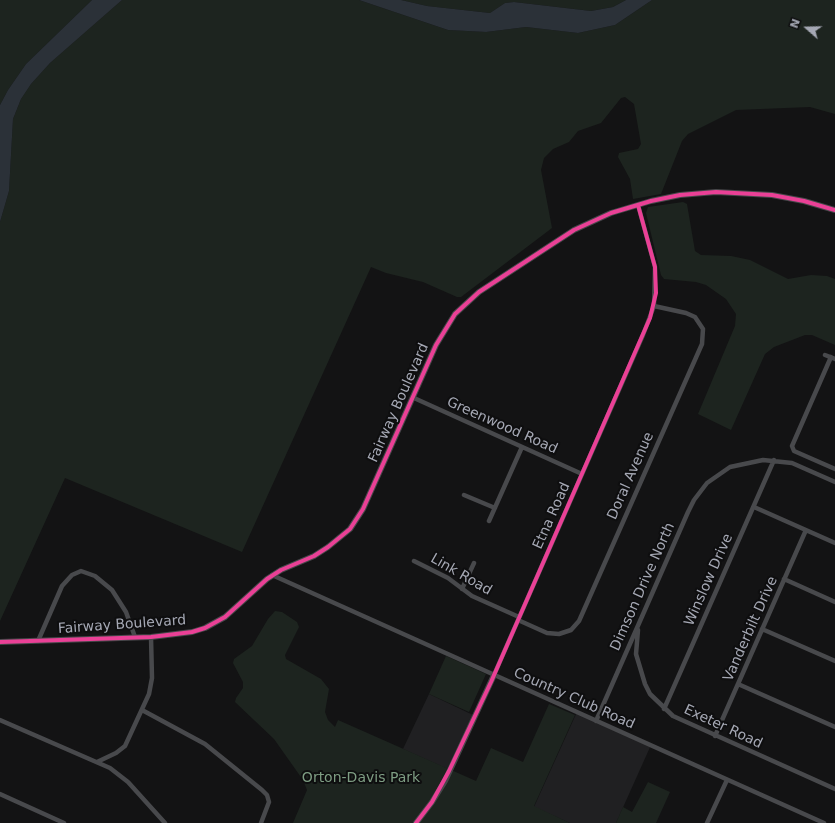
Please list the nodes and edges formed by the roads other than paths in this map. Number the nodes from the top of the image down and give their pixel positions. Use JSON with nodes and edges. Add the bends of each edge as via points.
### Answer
{"nodes":[{"id":1,"x":638,"y":205,"type":"junction"},
{"id":2,"x":835,"y":210,"type":"edge"},
{"id":3,"x":654,"y":306,"type":"junction"},
{"id":4,"x":825,"y":354,"type":"dead end"},
{"id":5,"x":833,"y":358,"type":"edge"},
{"id":6,"x":414,"y":398,"type":"junction"},
{"id":7,"x":522,"y":447,"type":"junction"},
{"id":8,"x":774,"y":460,"type":"junction"},
{"id":9,"x":835,"y":469,"type":"edge"},
{"id":10,"x":582,"y":474,"type":"junction"},
{"id":11,"x":835,"y":482,"type":"edge"},
{"id":12,"x":464,"y":495,"type":"dead end"},
{"id":13,"x":754,"y":507,"type":"junction"},
{"id":14,"x":494,"y":508,"type":"junction"},
{"id":15,"x":489,"y":521,"type":"dead end"},
{"id":16,"x":806,"y":530,"type":"junction"},
{"id":17,"x":835,"y":543,"type":"edge"},
{"id":18,"x":414,"y":561,"type":"dead end"},
{"id":19,"x":474,"y":563,"type":"dead end"},
{"id":20,"x":272,"y":575,"type":"junction"},
{"id":21,"x":784,"y":580,"type":"junction"},
{"id":22,"x":462,"y":589,"type":"junction"},
{"id":23,"x":835,"y":602,"type":"edge"},
{"id":24,"x":519,"y":618,"type":"junction"},
{"id":25,"x":638,"y":626,"type":"junction"},
{"id":26,"x":762,"y":629,"type":"junction"},
{"id":27,"x":135,"y":637,"type":"junction"},
{"id":28,"x":151,"y":637,"type":"junction"},
{"id":29,"x":38,"y":640,"type":"junction"},
{"id":30,"x":0,"y":642,"type":"edge"},
{"id":31,"x":835,"y":661,"type":"edge"},
{"id":32,"x":494,"y":675,"type":"junction"},
{"id":33,"x":738,"y":684,"type":"junction"},
{"id":34,"x":664,"y":709,"type":"junction"},
{"id":35,"x":142,"y":710,"type":"junction"},
{"id":36,"x":0,"y":720,"type":"edge"},
{"id":37,"x":596,"y":721,"type":"junction"},
{"id":38,"x":835,"y":727,"type":"edge"},
{"id":39,"x":715,"y":736,"type":"junction"},
{"id":40,"x":98,"y":762,"type":"junction"},
{"id":41,"x":727,"y":780,"type":"junction"},
{"id":42,"x":835,"y":789,"type":"edge"},
{"id":43,"x":0,"y":794,"type":"edge"},
{"id":44,"x":64,"y":823,"type":"edge"},
{"id":45,"x":165,"y":823,"type":"edge"},
{"id":46,"x":261,"y":823,"type":"edge"},
{"id":47,"x":416,"y":823,"type":"edge"},
{"id":48,"x":707,"y":823,"type":"edge"},
{"id":49,"x":824,"y":823,"type":"edge"}],
"edges":[{"from":1,"to":2,"type":"street","name":"Fairway Boulevard","via":[[680,195],[733,192],[784,197]]},
{"from":1,"to":3,"type":"street","name":"Etna Road","via":[[655,267]]},
{"from":1,"to":6,"type":"street","name":"Fairway Boulevard","via":[[611,213],[574,230],[469,300],[444,330]]},
{"from":3,"to":10,"type":"street","name":"Etna Road"},
{"from":3,"to":24,"type":"street","name":"Doral Avenue","via":[[686,313],[698,320],[704,334],[698,351],[579,621],[571,630],[559,634],[547,633]]},
{"from":4,"to":5,"type":"street"},
{"from":5,"to":9,"type":"street","via":[[792,446],[794,451]]},
{"from":6,"to":7,"type":"street","name":"Greenwood Road"},
{"from":6,"to":20,"type":"street","name":"Fairway Boulevard","via":[[374,488],[350,529],[324,550]]},
{"from":7,"to":10,"type":"street","name":"Greenwood Road"},
{"from":7,"to":14,"type":"street"},
{"from":8,"to":11,"type":"street","name":"Dimson Drive North","via":[[797,465]]},
{"from":8,"to":13,"type":"street","name":"Winslow Drive"},
{"from":8,"to":25,"type":"street","name":"Dimson Drive North","via":[[743,463],[722,471],[707,483],[694,500]]},
{"from":10,"to":24,"type":"street","name":"Etna Road"},
{"from":12,"to":14,"type":"street"},
{"from":13,"to":16,"type":"street"},
{"from":13,"to":34,"type":"street","name":"Winslow Drive"},
{"from":14,"to":15,"type":"street"},
{"from":16,"to":17,"type":"street"},
{"from":16,"to":21,"type":"street","name":"Vanderbilt Drive"},
{"from":18,"to":22,"type":"street","name":"Link Road","via":[[436,571]]},
{"from":19,"to":22,"type":"street"},
{"from":20,"to":28,"type":"street","name":"Fairway Boulevard","via":[[233,612],[215,623],[192,632]]},
{"from":20,"to":32,"type":"street","name":"Country Club Road"},
{"from":21,"to":23,"type":"street"},
{"from":21,"to":26,"type":"street","name":"Vanderbilt Drive"},
{"from":22,"to":24,"type":"street","name":"Link Road"},
{"from":24,"to":32,"type":"street","name":"Etna Road"},
{"from":25,"to":34,"type":"street","name":"Exeter Road","via":[[636,654],[640,672],[650,694]]},
{"from":25,"to":37,"type":"street","name":"Dimson Drive North"},
{"from":26,"to":31,"type":"street"},
{"from":26,"to":33,"type":"street","name":"Vanderbilt Drive"},
{"from":27,"to":28,"type":"street","name":"Fairway Boulevard"},
{"from":27,"to":29,"type":"street","name":"Fairway Boulevard"},
{"from":27,"to":29,"type":"street","via":[[126,612],[112,590],[95,576],[81,571],[72,575],[62,586]]},
{"from":28,"to":35,"type":"street","via":[[152,678]]},
{"from":29,"to":30,"type":"street","name":"Fairway Boulevard"},
{"from":32,"to":37,"type":"street","name":"Country Club Road"},
{"from":32,"to":47,"type":"street","name":"Etna Road","via":[[445,781]]},
{"from":33,"to":38,"type":"street"},
{"from":33,"to":39,"type":"street","name":"Vanderbilt Drive"},
{"from":34,"to":39,"type":"street","name":"Exeter Road","via":[[687,724]]},
{"from":35,"to":40,"type":"street","via":[[121,750]]},
{"from":35,"to":46,"type":"street","via":[[198,740],[262,790],[269,802]]},
{"from":36,"to":40,"type":"street"},
{"from":37,"to":41,"type":"street","name":"Country Club Road"},
{"from":39,"to":42,"type":"street","name":"Exeter Road"},
{"from":40,"to":45,"type":"street","via":[[120,774]]},
{"from":41,"to":48,"type":"street"},
{"from":41,"to":49,"type":"street","name":"Country Club Road"},
{"from":43,"to":44,"type":"street"}]}
